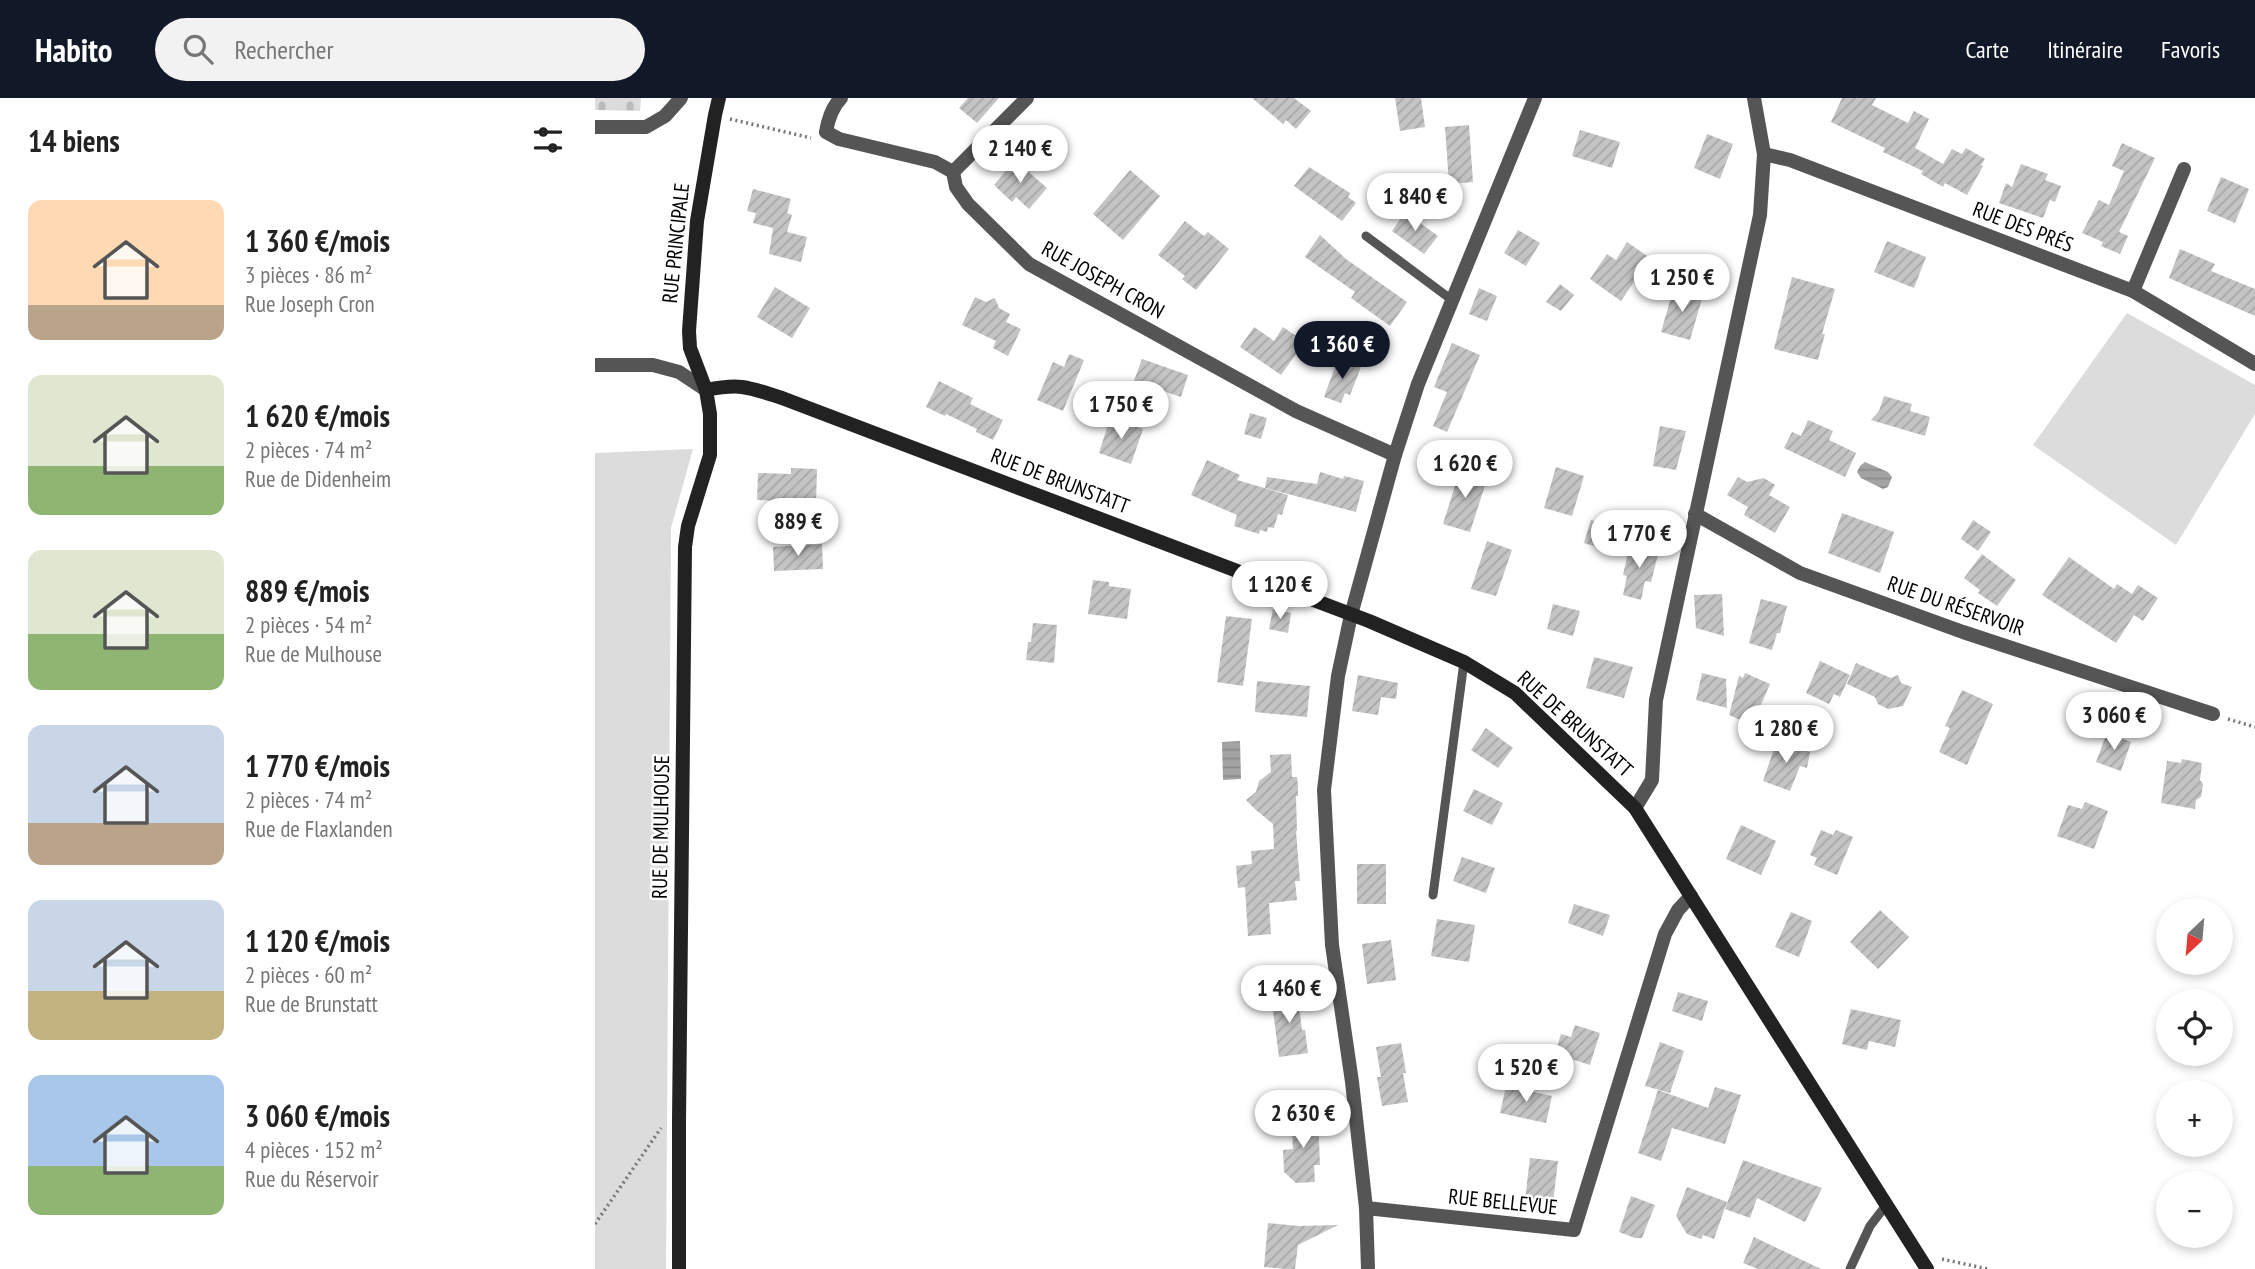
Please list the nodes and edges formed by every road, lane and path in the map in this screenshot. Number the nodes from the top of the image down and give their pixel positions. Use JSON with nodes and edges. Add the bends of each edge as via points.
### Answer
{"nodes":[{"id":1,"x":681,"y":98,"type":"edge"},
{"id":2,"x":719,"y":98,"type":"edge"},
{"id":3,"x":841,"y":98,"type":"edge"},
{"id":4,"x":1027,"y":98,"type":"edge"},
{"id":5,"x":1535,"y":98,"type":"edge"},
{"id":6,"x":1754,"y":98,"type":"edge"},
{"id":7,"x":754,"y":124,"type":"dead end"},
{"id":8,"x":827,"y":126,"type":"junction"},
{"id":9,"x":595,"y":127,"type":"edge"},
{"id":10,"x":1764,"y":154,"type":"junction"},
{"id":11,"x":2184,"y":169,"type":"dead end"},
{"id":12,"x":953,"y":172,"type":"junction"},
{"id":13,"x":1366,"y":236,"type":"dead end"},
{"id":14,"x":2133,"y":291,"type":"junction"},
{"id":15,"x":1452,"y":300,"type":"junction"},
{"id":16,"x":2255,"y":364,"type":"edge"},
{"id":17,"x":595,"y":365,"type":"edge"},
{"id":18,"x":706,"y":390,"type":"junction"},
{"id":19,"x":1395,"y":455,"type":"junction"},
{"id":20,"x":1695,"y":514,"type":"junction"},
{"id":21,"x":1352,"y":615,"type":"junction"},
{"id":22,"x":1464,"y":662,"type":"junction"},
{"id":23,"x":2213,"y":714,"type":"joint"},
{"id":24,"x":2255,"y":727,"type":"edge"},
{"id":25,"x":1635,"y":808,"type":"junction"},
{"id":26,"x":1433,"y":895,"type":"dead end"},
{"id":27,"x":1691,"y":896,"type":"junction"},
{"id":28,"x":679,"y":1121,"type":"junction"},
{"id":29,"x":1887,"y":1204,"type":"junction"},
{"id":30,"x":1366,"y":1208,"type":"junction"},
{"id":31,"x":595,"y":1224,"type":"edge"},
{"id":32,"x":1924,"y":1265,"type":"edge"},
{"id":33,"x":679,"y":1269,"type":"edge"},
{"id":34,"x":1368,"y":1269,"type":"edge"},
{"id":35,"x":1850,"y":1269,"type":"edge"},
{"id":36,"x":1988,"y":1269,"type":"edge"}],
"edges":[{"from":1,"to":9,"type":"street","via":[[646,127]]},
{"from":2,"to":18,"type":"main road","name":"RUE PRINCIPALE","via":[[697,221],[689,331]]},
{"from":3,"to":8,"type":"street"},
{"from":4,"to":12,"type":"street"},
{"from":5,"to":15,"type":"street"},
{"from":6,"to":10,"type":"street"},
{"from":7,"to":8,"type":"path","via":[[810,139]]},
{"from":8,"to":12,"type":"street","via":[[839,139],[935,162]]},
{"from":10,"to":14,"type":"street","name":"RUE DES PRÉS"},
{"from":10,"to":20,"type":"street","via":[[1760,215]]},
{"from":11,"to":14,"type":"street"},
{"from":12,"to":19,"type":"street","name":"RUE JOSEPH CRON","via":[[956,187],[968,204],[1029,264],[1296,411]]},
{"from":13,"to":15,"type":"lane"},
{"from":14,"to":16,"type":"street","name":"RUE DES PRÉS"},
{"from":15,"to":19,"type":"street"},
{"from":17,"to":18,"type":"street","via":[[653,365],[679,372]]},
{"from":18,"to":21,"type":"main road","name":"RUE DE BRUNSTATT","via":[[731,385],[782,398]]},
{"from":18,"to":28,"type":"main road","name":"RUE DE MULHOUSE","via":[[710,455],[685,547]]},
{"from":19,"to":21,"type":"street"},
{"from":20,"to":23,"type":"street","name":"RUE DU RÉSERVOIR","via":[[1800,573]]},
{"from":20,"to":25,"type":"street","via":[[1656,700],[1652,780]]},
{"from":21,"to":22,"type":"main road","name":"RUE DE BRUNSTATT"},
{"from":21,"to":30,"type":"street","via":[[1338,676],[1324,790],[1332,945]]},
{"from":22,"to":25,"type":"main road","name":"RUE DE BRUNSTATT","via":[[1515,692]]},
{"from":22,"to":26,"type":"lane"},
{"from":23,"to":24,"type":"path"},
{"from":25,"to":27,"type":"main road","name":"RUE DE BRUNSTATT"},
{"from":27,"to":29,"type":"main road","name":"RUE DE BRUNSTATT"},
{"from":27,"to":30,"type":"street","name":"RUE BELLEVUE","via":[[1665,934],[1574,1230]]},
{"from":28,"to":31,"type":"path","via":[[658,1129]]},
{"from":28,"to":33,"type":"main road","name":"RUE DE MULHOUSE"},
{"from":29,"to":32,"type":"main road","name":"RUE DE BRUNSTATT"},
{"from":29,"to":35,"type":"lane","via":[[1870,1226]]},
{"from":30,"to":34,"type":"street"},
{"from":32,"to":36,"type":"path","via":[[1944,1259]]}]}
